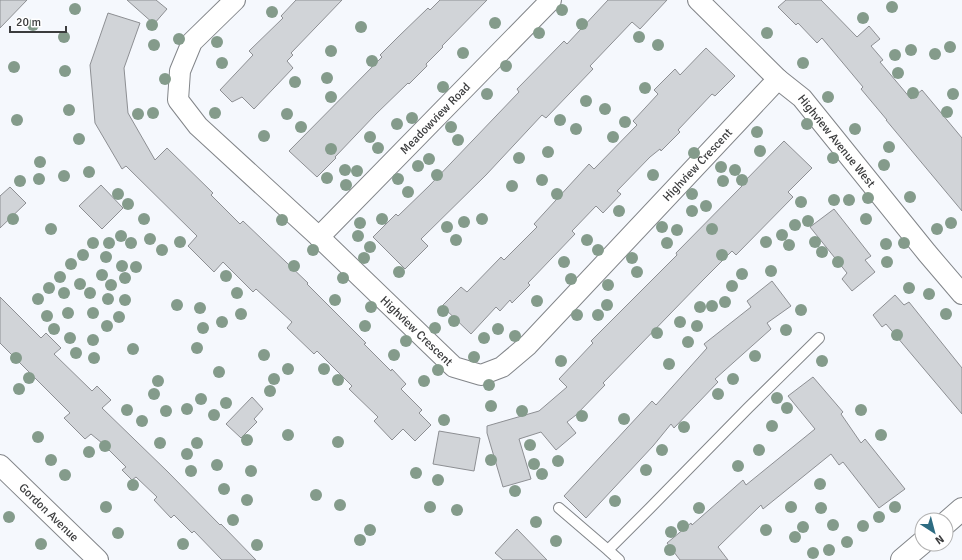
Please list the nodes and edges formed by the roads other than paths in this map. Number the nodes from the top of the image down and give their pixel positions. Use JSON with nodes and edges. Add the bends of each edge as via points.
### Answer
{"nodes":[{"id":1,"x":235,"y":0,"type":"edge"},
{"id":2,"x":551,"y":0,"type":"edge"},
{"id":3,"x":698,"y":0,"type":"edge"},
{"id":4,"x":778,"y":79,"type":"junction"},
{"id":5,"x":319,"y":236,"type":"junction"},
{"id":6,"x":962,"y":294,"type":"edge"},
{"id":7,"x":819,"y":338,"type":"dead end"},
{"id":8,"x":0,"y":465,"type":"edge"},
{"id":9,"x":559,"y":508,"type":"dead end"},
{"id":10,"x":962,"y":510,"type":"edge"},
{"id":11,"x":954,"y":516,"type":"edge"},
{"id":12,"x":608,"y":550,"type":"junction"},
{"id":13,"x":914,"y":550,"type":"edge"},
{"id":14,"x":98,"y":560,"type":"edge"},
{"id":15,"x":619,"y":560,"type":"edge"},
{"id":16,"x":902,"y":560,"type":"edge"}],
"edges":[{"from":1,"to":5,"type":"street","name":"Highview Crescent","via":[[192,42],[180,71],[178,100],[198,126]]},
{"from":2,"to":5,"type":"street","name":"Meadowview Road"},
{"from":3,"to":4,"type":"street","name":"Highview Avenue West"},
{"from":4,"to":5,"type":"street","name":"Highview Crescent","via":[[528,345],[502,367],[481,375],[454,368]]},
{"from":4,"to":6,"type":"street","name":"Highview Avenue West","via":[[802,98]]},
{"from":7,"to":12,"type":"lane"},
{"from":8,"to":14,"type":"street","name":"Gordon Avenue"},
{"from":9,"to":12,"type":"lane"},
{"from":10,"to":11,"type":"main road"},
{"from":12,"to":15,"type":"lane"},
{"from":13,"to":16,"type":"main road"}]}
